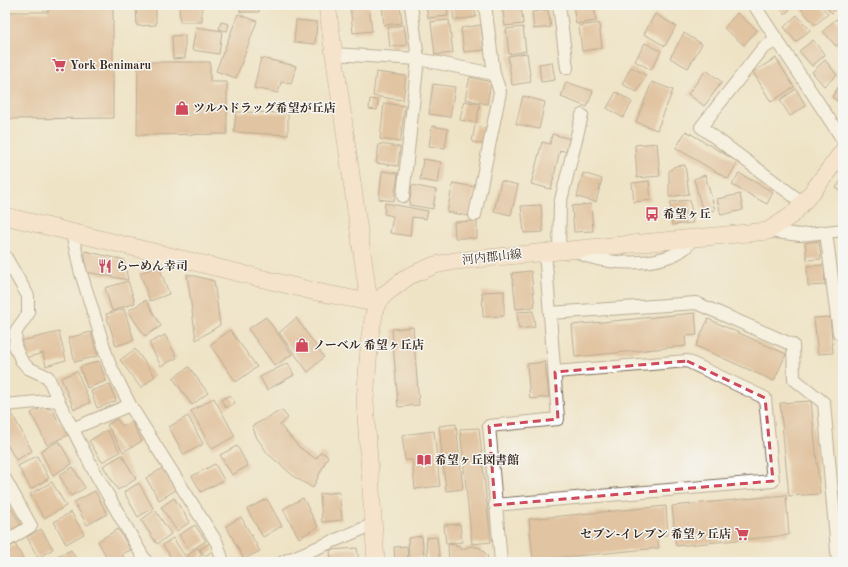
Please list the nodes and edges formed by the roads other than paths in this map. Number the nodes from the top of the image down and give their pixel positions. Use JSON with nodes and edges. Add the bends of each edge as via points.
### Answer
{"nodes":[{"id":1,"x":327,"y":5,"type":"edge"},
{"id":2,"x":411,"y":5,"type":"edge"},
{"id":3,"x":485,"y":5,"type":"edge"},
{"id":4,"x":559,"y":5,"type":"edge"},
{"id":5,"x":754,"y":5,"type":"edge"},
{"id":6,"x":777,"y":40,"type":"junction"},
{"id":7,"x":334,"y":54,"type":"junction"},
{"id":8,"x":418,"y":59,"type":"junction"},
{"id":9,"x":567,"y":68,"type":"dead end"},
{"id":10,"x":494,"y":74,"type":"junction"},
{"id":11,"x":582,"y":115,"type":"dead end"},
{"id":12,"x":843,"y":140,"type":"edge"},
{"id":13,"x":843,"y":150,"type":"edge"},
{"id":14,"x":403,"y":196,"type":"dead end"},
{"id":15,"x":802,"y":203,"type":"junction"},
{"id":16,"x":475,"y":215,"type":"dead end"},
{"id":17,"x":5,"y":216,"type":"edge"},
{"id":18,"x":843,"y":230,"type":"edge"},
{"id":19,"x":768,"y":231,"type":"junction"},
{"id":20,"x":826,"y":232,"type":"junction"},
{"id":21,"x":72,"y":233,"type":"junction"},
{"id":22,"x":559,"y":250,"type":"junction"},
{"id":23,"x":5,"y":256,"type":"edge"},
{"id":24,"x":839,"y":300,"type":"edge"},
{"id":25,"x":372,"y":303,"type":"junction"},
{"id":26,"x":550,"y":313,"type":"junction"},
{"id":27,"x":839,"y":333,"type":"dead end"},
{"id":28,"x":555,"y":372,"type":"junction"},
{"id":29,"x":58,"y":400,"type":"junction"},
{"id":30,"x":5,"y":405,"type":"edge"},
{"id":31,"x":130,"y":405,"type":"junction"},
{"id":32,"x":72,"y":429,"type":"junction"},
{"id":33,"x":5,"y":479,"type":"edge"},
{"id":34,"x":495,"y":505,"type":"junction"},
{"id":35,"x":372,"y":525,"type":"junction"},
{"id":36,"x":5,"y":542,"type":"edge"},
{"id":37,"x":146,"y":562,"type":"edge"},
{"id":38,"x":223,"y":562,"type":"edge"},
{"id":39,"x":283,"y":562,"type":"edge"},
{"id":40,"x":376,"y":562,"type":"edge"},
{"id":41,"x":501,"y":562,"type":"edge"},
{"id":42,"x":838,"y":562,"type":"edge"}],
"edges":[{"from":1,"to":7,"type":"main road"},
{"from":2,"to":8,"type":"street"},
{"from":3,"to":10,"type":"street"},
{"from":4,"to":9,"type":"street"},
{"from":5,"to":6,"type":"street"},
{"from":6,"to":12,"type":"street"},
{"from":6,"to":15,"type":"street","via":[[763,48],[701,127]]},
{"from":7,"to":8,"type":"street"},
{"from":7,"to":25,"type":"main road"},
{"from":8,"to":10,"type":"street"},
{"from":8,"to":14,"type":"street"},
{"from":10,"to":16,"type":"street","via":[[500,92]]},
{"from":11,"to":22,"type":"street","via":[[560,204]]},
{"from":13,"to":15,"type":"main road","name":"河内郡山線"},
{"from":15,"to":19,"type":"main road","name":"河内郡山線","via":[[792,215]]},
{"from":17,"to":21,"type":"main road"},
{"from":18,"to":20,"type":"street"},
{"from":19,"to":20,"type":"street","via":[[800,235]]},
{"from":19,"to":22,"type":"main road","name":"河内郡山線"},
{"from":20,"to":24,"type":"street"},
{"from":21,"to":25,"type":"main road"},
{"from":21,"to":31,"type":"street","via":[[80,270],[109,364]]},
{"from":22,"to":25,"type":"main road","name":"河内郡山線","via":[[435,265],[409,276]]},
{"from":22,"to":26,"type":"street"},
{"from":23,"to":29,"type":"street","via":[[28,296],[28,314],[16,330],[16,346],[21,360],[28,368],[48,377]]},
{"from":24,"to":27,"type":"street"},
{"from":25,"to":35,"type":"main road","via":[[365,401]]},
{"from":26,"to":28,"type":"street"},
{"from":26,"to":42,"type":"street","via":[[696,303],[793,344],[794,379],[824,403]]},
{"from":28,"to":34,"type":"street","via":[[558,419],[489,426]]},
{"from":28,"to":34,"type":"street","via":[[687,361],[765,398],[773,481]]},
{"from":29,"to":30,"type":"street"},
{"from":29,"to":32,"type":"street"},
{"from":31,"to":32,"type":"street"},
{"from":31,"to":38,"type":"street","via":[[217,543]]},
{"from":32,"to":37,"type":"street"},
{"from":33,"to":36,"type":"street","via":[[31,526]]},
{"from":34,"to":41,"type":"street"},
{"from":35,"to":39,"type":"street"},
{"from":35,"to":40,"type":"main road"}]}
